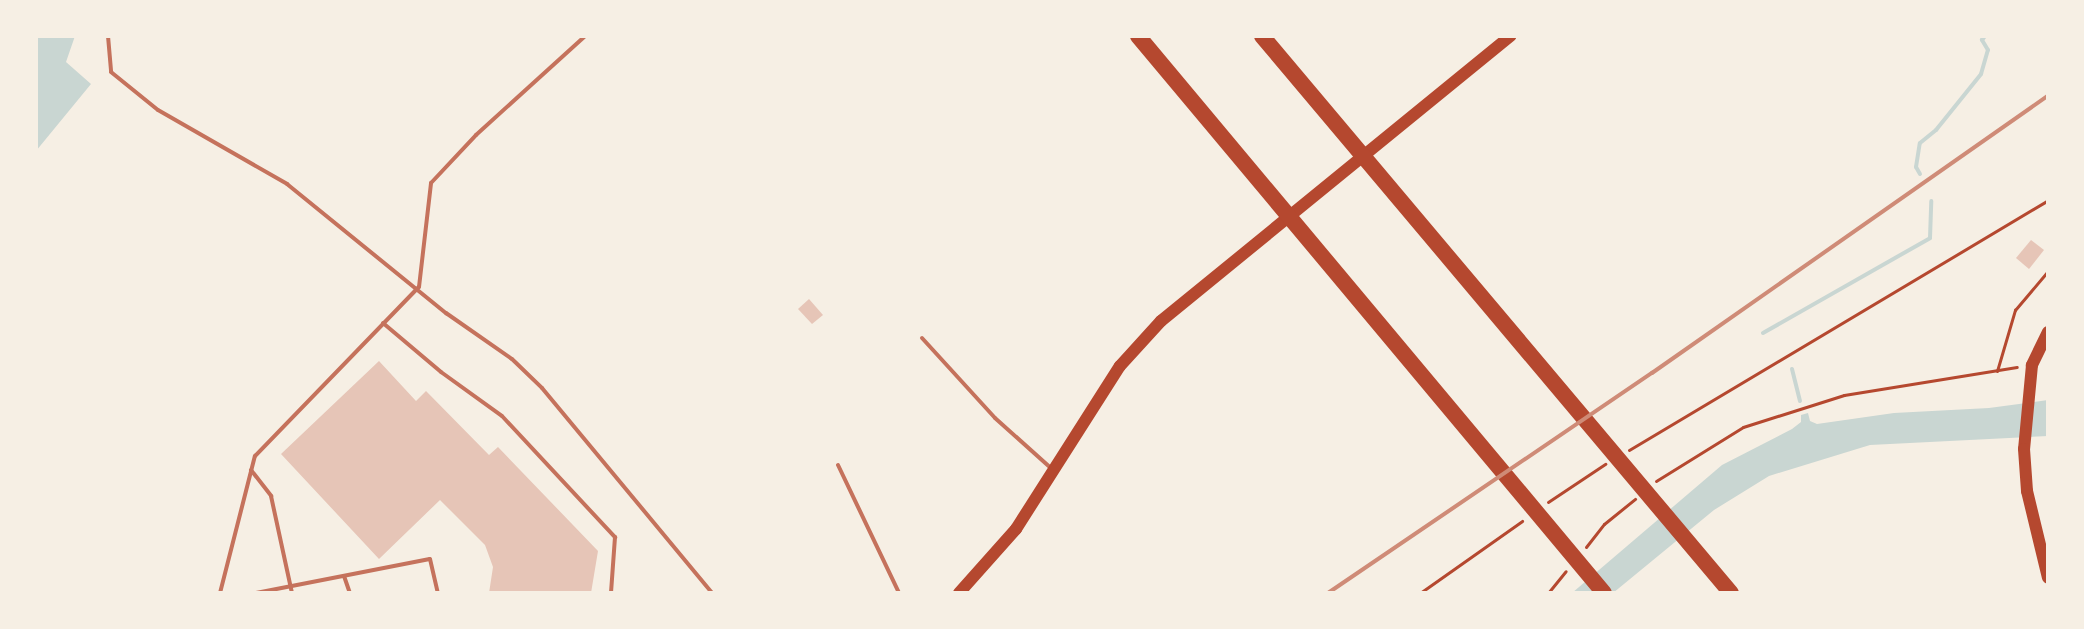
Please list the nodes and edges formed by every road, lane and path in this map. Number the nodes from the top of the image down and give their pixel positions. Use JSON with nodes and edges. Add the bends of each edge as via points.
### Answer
{"nodes":[{"id":1,"x":108,"y":36,"type":"edge"},
{"id":2,"x":585,"y":36,"type":"edge"},
{"id":3,"x":1138,"y":36,"type":"edge"},
{"id":4,"x":1262,"y":36,"type":"edge"},
{"id":5,"x":1510,"y":36,"type":"edge"},
{"id":6,"x":2048,"y":200,"type":"edge"},
{"id":7,"x":2048,"y":271,"type":"edge"},
{"id":8,"x":419,"y":287,"type":"junction"},
{"id":9,"x":383,"y":323,"type":"junction"},
{"id":10,"x":2048,"y":332,"type":"edge"},
{"id":11,"x":922,"y":338,"type":"dead end"},
{"id":12,"x":2032,"y":365,"type":"junction"},
{"id":13,"x":1997,"y":371,"type":"junction"},
{"id":14,"x":1628,"y":451,"type":"dead end"},
{"id":15,"x":1614,"y":459,"type":"dead end"},
{"id":16,"x":838,"y":465,"type":"dead end"},
{"id":17,"x":251,"y":470,"type":"junction"},
{"id":18,"x":1054,"y":470,"type":"junction"},
{"id":19,"x":1646,"y":488,"type":"dead end"},
{"id":20,"x":1636,"y":497,"type":"dead end"},
{"id":21,"x":1549,"y":502,"type":"dead end"},
{"id":22,"x":1523,"y":520,"type":"dead end"},
{"id":23,"x":1586,"y":547,"type":"dead end"},
{"id":24,"x":1567,"y":570,"type":"dead end"},
{"id":25,"x":344,"y":576,"type":"junction"},
{"id":26,"x":2048,"y":578,"type":"edge"},
{"id":27,"x":289,"y":586,"type":"junction"},
{"id":28,"x":220,"y":593,"type":"edge"},
{"id":29,"x":256,"y":593,"type":"edge"},
{"id":30,"x":292,"y":593,"type":"edge"},
{"id":31,"x":350,"y":593,"type":"edge"},
{"id":32,"x":438,"y":593,"type":"edge"},
{"id":33,"x":611,"y":593,"type":"edge"},
{"id":34,"x":712,"y":593,"type":"edge"},
{"id":35,"x":899,"y":593,"type":"edge"},
{"id":36,"x":959,"y":593,"type":"edge"},
{"id":37,"x":1420,"y":593,"type":"edge"},
{"id":38,"x":1548,"y":593,"type":"edge"},
{"id":39,"x":1604,"y":593,"type":"edge"},
{"id":40,"x":1731,"y":593,"type":"edge"}],
"edges":[{"from":1,"to":8,"type":"lane","via":[[111,72],[158,110],[287,184]]},
{"from":2,"to":8,"type":"lane","via":[[431,183]]},
{"from":3,"to":39,"type":"highway"},
{"from":4,"to":40,"type":"highway"},
{"from":5,"to":18,"type":"main road","via":[[1161,321],[1120,366]]},
{"from":6,"to":14,"type":"path"},
{"from":7,"to":13,"type":"path","via":[[2015,310]]},
{"from":8,"to":9,"type":"lane"},
{"from":8,"to":34,"type":"lane","via":[[542,388]]},
{"from":9,"to":17,"type":"lane","via":[[255,456]]},
{"from":9,"to":33,"type":"lane","via":[[502,416],[615,537]]},
{"from":10,"to":12,"type":"main road"},
{"from":11,"to":18,"type":"lane","via":[[995,418]]},
{"from":12,"to":13,"type":"path"},
{"from":12,"to":26,"type":"main road","via":[[2024,449],[2027,491]]},
{"from":13,"to":19,"type":"path","via":[[1844,395],[1743,427],[1667,470]]},
{"from":15,"to":21,"type":"path"},
{"from":16,"to":35,"type":"lane"},
{"from":17,"to":27,"type":"lane","via":[[271,496]]},
{"from":17,"to":28,"type":"lane"},
{"from":18,"to":36,"type":"main road","via":[[1016,529]]},
{"from":20,"to":23,"type":"path"},
{"from":22,"to":37,"type":"path"},
{"from":24,"to":38,"type":"path"},
{"from":25,"to":27,"type":"lane"},
{"from":25,"to":31,"type":"lane"},
{"from":25,"to":32,"type":"lane","via":[[430,559]]},
{"from":27,"to":29,"type":"lane"},
{"from":27,"to":30,"type":"lane"}]}
